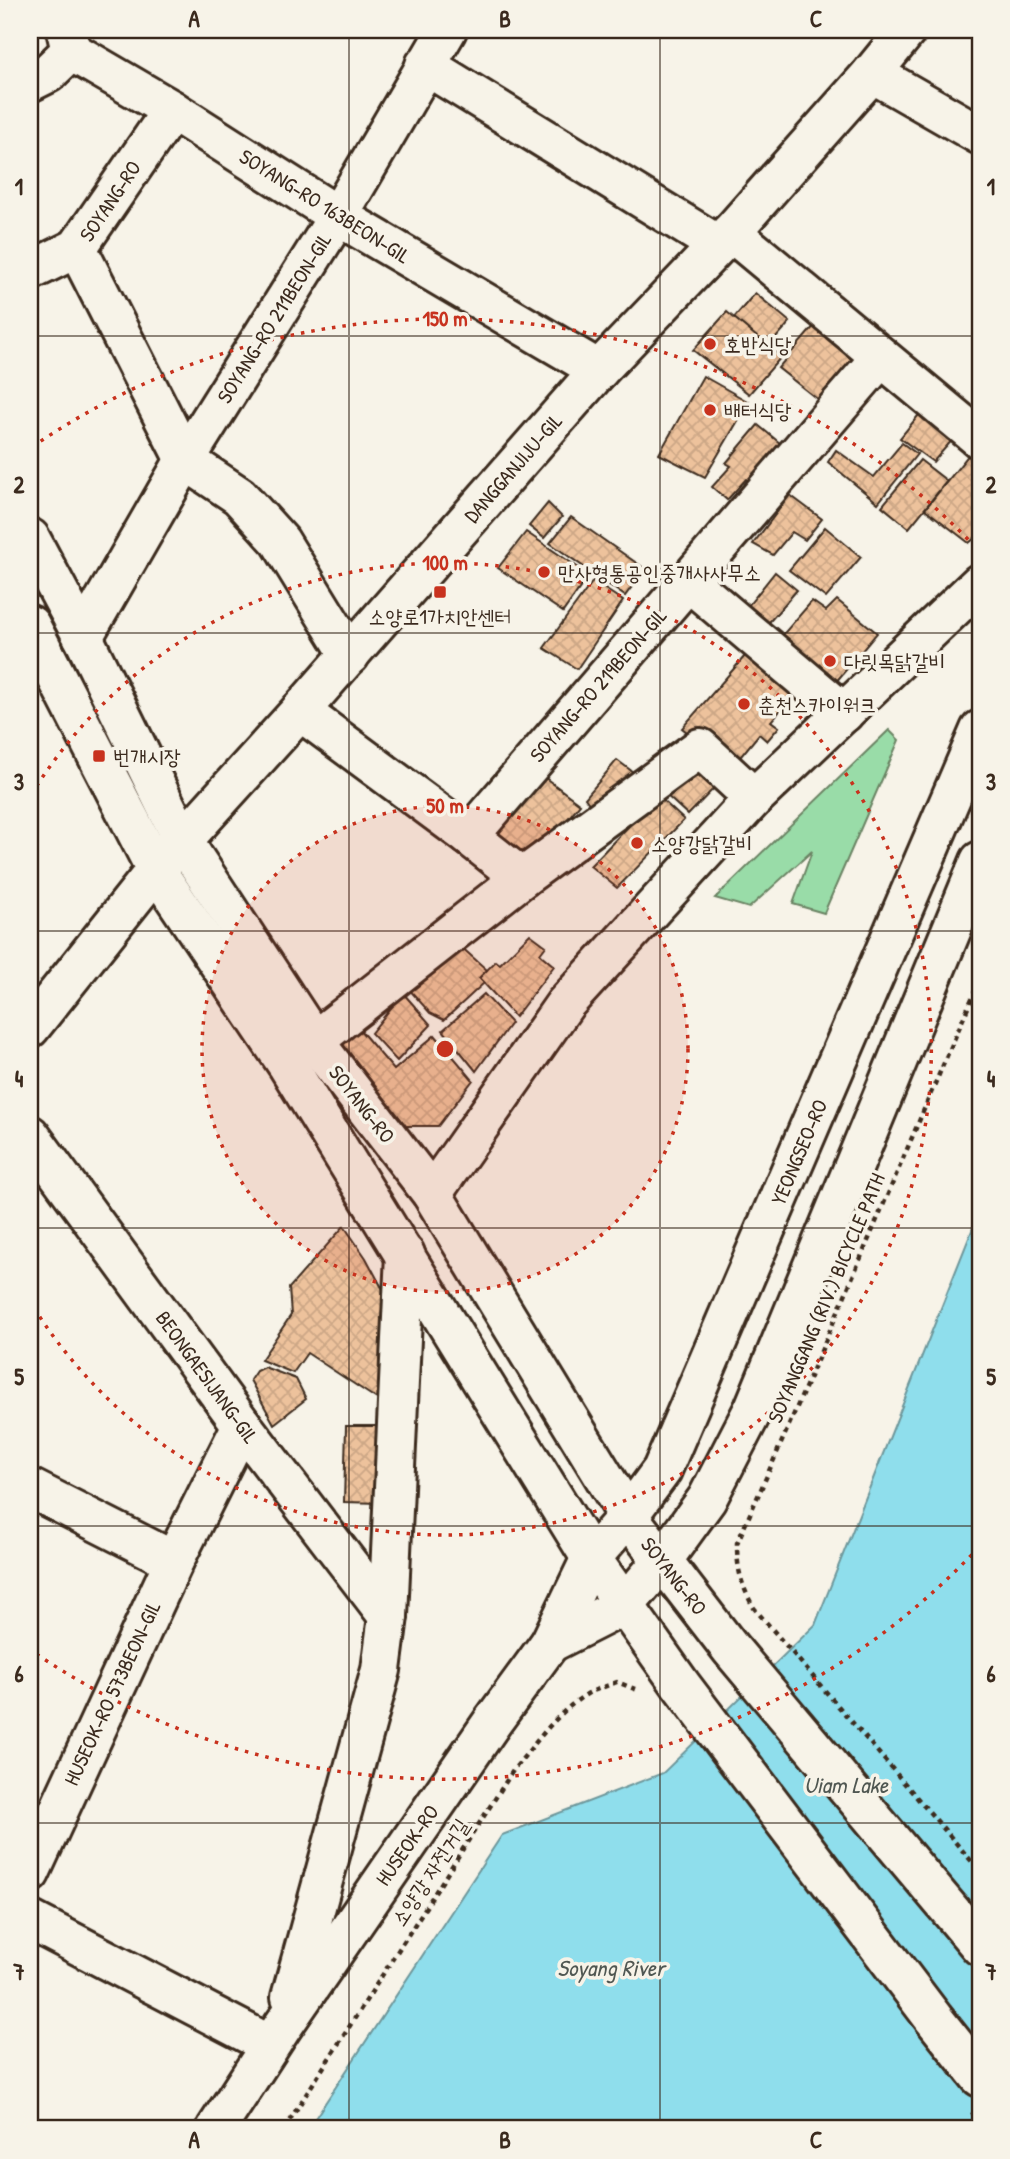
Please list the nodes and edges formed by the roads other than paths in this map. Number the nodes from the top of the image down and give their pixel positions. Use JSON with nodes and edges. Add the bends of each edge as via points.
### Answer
{"nodes":[{"id":1,"x":447,"y":30,"type":"edge"},
{"id":2,"x":907,"y":30,"type":"edge"},
{"id":3,"x":69,"y":40,"type":"edge"},
{"id":4,"x":425,"y":65,"type":"junction"},
{"id":5,"x":872,"y":73,"type":"junction"},
{"id":6,"x":30,"y":82,"type":"edge"},
{"id":7,"x":172,"y":110,"type":"junction"},
{"id":8,"x":980,"y":135,"type":"edge"},
{"id":9,"x":338,"y":216,"type":"junction"},
{"id":10,"x":725,"y":238,"type":"junction"},
{"id":11,"x":77,"y":248,"type":"junction"},
{"id":12,"x":30,"y":271,"type":"edge"},
{"id":13,"x":881,"y":356,"type":"junction"},
{"id":14,"x":599,"y":370,"type":"junction"},
{"id":15,"x":980,"y":439,"type":"edge"},
{"id":16,"x":185,"y":460,"type":"junction"},
{"id":17,"x":30,"y":538,"type":"edge"},
{"id":18,"x":688,"y":580,"type":"junction"},
{"id":19,"x":980,"y":583,"type":"edge"},
{"id":20,"x":30,"y":625,"type":"edge"},
{"id":21,"x":83,"y":636,"type":"junction"},
{"id":22,"x":350,"y":655,"type":"junction"},
{"id":23,"x":300,"y":711,"type":"junction"},
{"id":24,"x":844,"y":713,"type":"junction"},
{"id":25,"x":980,"y":730,"type":"edge"},
{"id":26,"x":754,"y":797,"type":"junction"},
{"id":27,"x":469,"y":836,"type":"junction"},
{"id":28,"x":183,"y":841,"type":"junction"},
{"id":29,"x":980,"y":862,"type":"edge"},
{"id":30,"x":156,"y":870,"type":"junction"},
{"id":31,"x":522,"y":878,"type":"junction"},
{"id":32,"x":30,"y":1028,"type":"edge"},
{"id":33,"x":314,"y":1041,"type":"junction"},
{"id":34,"x":30,"y":1135,"type":"edge"},
{"id":35,"x":432,"y":1194,"type":"junction"},
{"id":36,"x":405,"y":1254,"type":"junction"},
{"id":37,"x":242,"y":1425,"type":"junction"},
{"id":38,"x":30,"y":1488,"type":"edge"},
{"id":39,"x":628,"y":1516,"type":"junction"},
{"id":40,"x":591,"y":1558,"type":"junction"},
{"id":41,"x":174,"y":1561,"type":"junction"},
{"id":42,"x":662,"y":1561,"type":"junction"},
{"id":43,"x":625,"y":1605,"type":"junction"},
{"id":44,"x":388,"y":1616,"type":"junction"},
{"id":45,"x":550,"y":1643,"type":"junction"},
{"id":46,"x":40,"y":1823,"type":"edge"},
{"id":47,"x":30,"y":1873,"type":"edge"},
{"id":48,"x":30,"y":1920,"type":"edge"},
{"id":49,"x":980,"y":1946,"type":"edge"},
{"id":50,"x":276,"y":2036,"type":"junction"},
{"id":51,"x":980,"y":2077,"type":"edge"},
{"id":52,"x":216,"y":2129,"type":"edge"}],
"edges":[{"from":1,"to":4,"type":"street","name":"SOYANG-RO 211BEON-GIL"},
{"from":2,"to":5,"type":"street","name":"DANGGANJIJU-GIL"},
{"from":3,"to":6,"type":"street","via":[[48,73]]},
{"from":3,"to":7,"type":"street","name":"SOYANG-RO 163BEON-GIL"},
{"from":4,"to":9,"type":"street","name":"SOYANG-RO 211BEON-GIL"},
{"from":4,"to":10,"type":"street"},
{"from":5,"to":8,"type":"street"},
{"from":5,"to":10,"type":"street","name":"DANGGANJIJU-GIL"},
{"from":7,"to":9,"type":"street","name":"SOYANG-RO 163BEON-GIL"},
{"from":7,"to":11,"type":"street","name":"SOYANG-RO"},
{"from":9,"to":14,"type":"street","name":"SOYANG-RO 163BEON-GIL"},
{"from":9,"to":16,"type":"street","name":"SOYANG-RO 211BEON-GIL"},
{"from":10,"to":13,"type":"street"},
{"from":10,"to":14,"type":"street","name":"DANGGANJIJU-GIL"},
{"from":11,"to":12,"type":"street","name":"SOYANG-RO"},
{"from":11,"to":16,"type":"street"},
{"from":13,"to":15,"type":"street"},
{"from":13,"to":18,"type":"street","name":"SOYANG-RO 219BEON-GIL"},
{"from":14,"to":22,"type":"street","name":"DANGGANJIJU-GIL"},
{"from":16,"to":21,"type":"street","name":"SOYANG-RO 211BEON-GIL"},
{"from":16,"to":22,"type":"street","via":[[239,496],[280,541]]},
{"from":17,"to":21,"type":"street","name":"SOYANG-RO"},
{"from":18,"to":24,"type":"street"},
{"from":18,"to":27,"type":"street","name":"SOYANG-RO 219BEON-GIL"},
{"from":19,"to":24,"type":"street"},
{"from":20,"to":30,"type":"street","name":"SOYANG-RO"},
{"from":21,"to":28,"type":"street","name":"SOYANG-RO"},
{"from":22,"to":23,"type":"street","name":"DANGGANJIJU-GIL"},
{"from":23,"to":27,"type":"street"},
{"from":23,"to":28,"type":"street","name":"DANGGANJIJU-GIL"},
{"from":24,"to":26,"type":"street"},
{"from":25,"to":39,"type":"street","name":"YEONGSEO-RO","via":[[662,1470]]},
{"from":26,"to":31,"type":"street","via":[[700,748]]},
{"from":26,"to":35,"type":"street","via":[[565,1004]]},
{"from":27,"to":31,"type":"street"},
{"from":28,"to":30,"type":"street","name":"DANGGANJIJU-GIL"},
{"from":28,"to":33,"type":"street","name":"SOYANG-RO"},
{"from":29,"to":42,"type":"street","via":[[754,1408],[707,1499]]},
{"from":30,"to":32,"type":"street","name":"DANGGANJIJU-GIL"},
{"from":30,"to":36,"type":"street","name":"SOYANG-RO","via":[[288,1066]]},
{"from":31,"to":33,"type":"street"},
{"from":33,"to":35,"type":"street","name":"SOYANG-RO"},
{"from":34,"to":37,"type":"street","name":"BEONGAESIJANG-GIL"},
{"from":35,"to":39,"type":"street","name":"SOYANG-RO"},
{"from":36,"to":40,"type":"street","name":"SOYANG-RO"},
{"from":36,"to":44,"type":"street"},
{"from":37,"to":41,"type":"street","name":"HUSEOK-RO 573BEON-GIL"},
{"from":37,"to":44,"type":"street","name":"BEONGAESIJANG-GIL"},
{"from":38,"to":41,"type":"street"},
{"from":39,"to":40,"type":"street","name":"YEONGSEO-RO"},
{"from":39,"to":42,"type":"street","name":"SOYANG-RO"},
{"from":40,"to":43,"type":"street","name":"SOYANG-RO"},
{"from":40,"to":45,"type":"street","name":"HUSEOK-RO"},
{"from":41,"to":46,"type":"street","name":"HUSEOK-RO 573BEON-GIL"},
{"from":42,"to":43,"type":"street"},
{"from":42,"to":49,"type":"street","name":"SOYANG-RO"},
{"from":43,"to":45,"type":"street"},
{"from":43,"to":51,"type":"street","name":"SOYANG-RO"},
{"from":44,"to":50,"type":"street","via":[[381,1670]]},
{"from":45,"to":50,"type":"street","name":"HUSEOK-RO"},
{"from":46,"to":47,"type":"street","name":"HUSEOK-RO 573BEON-GIL"},
{"from":48,"to":50,"type":"street"},
{"from":50,"to":52,"type":"street","name":"HUSEOK-RO"}]}
